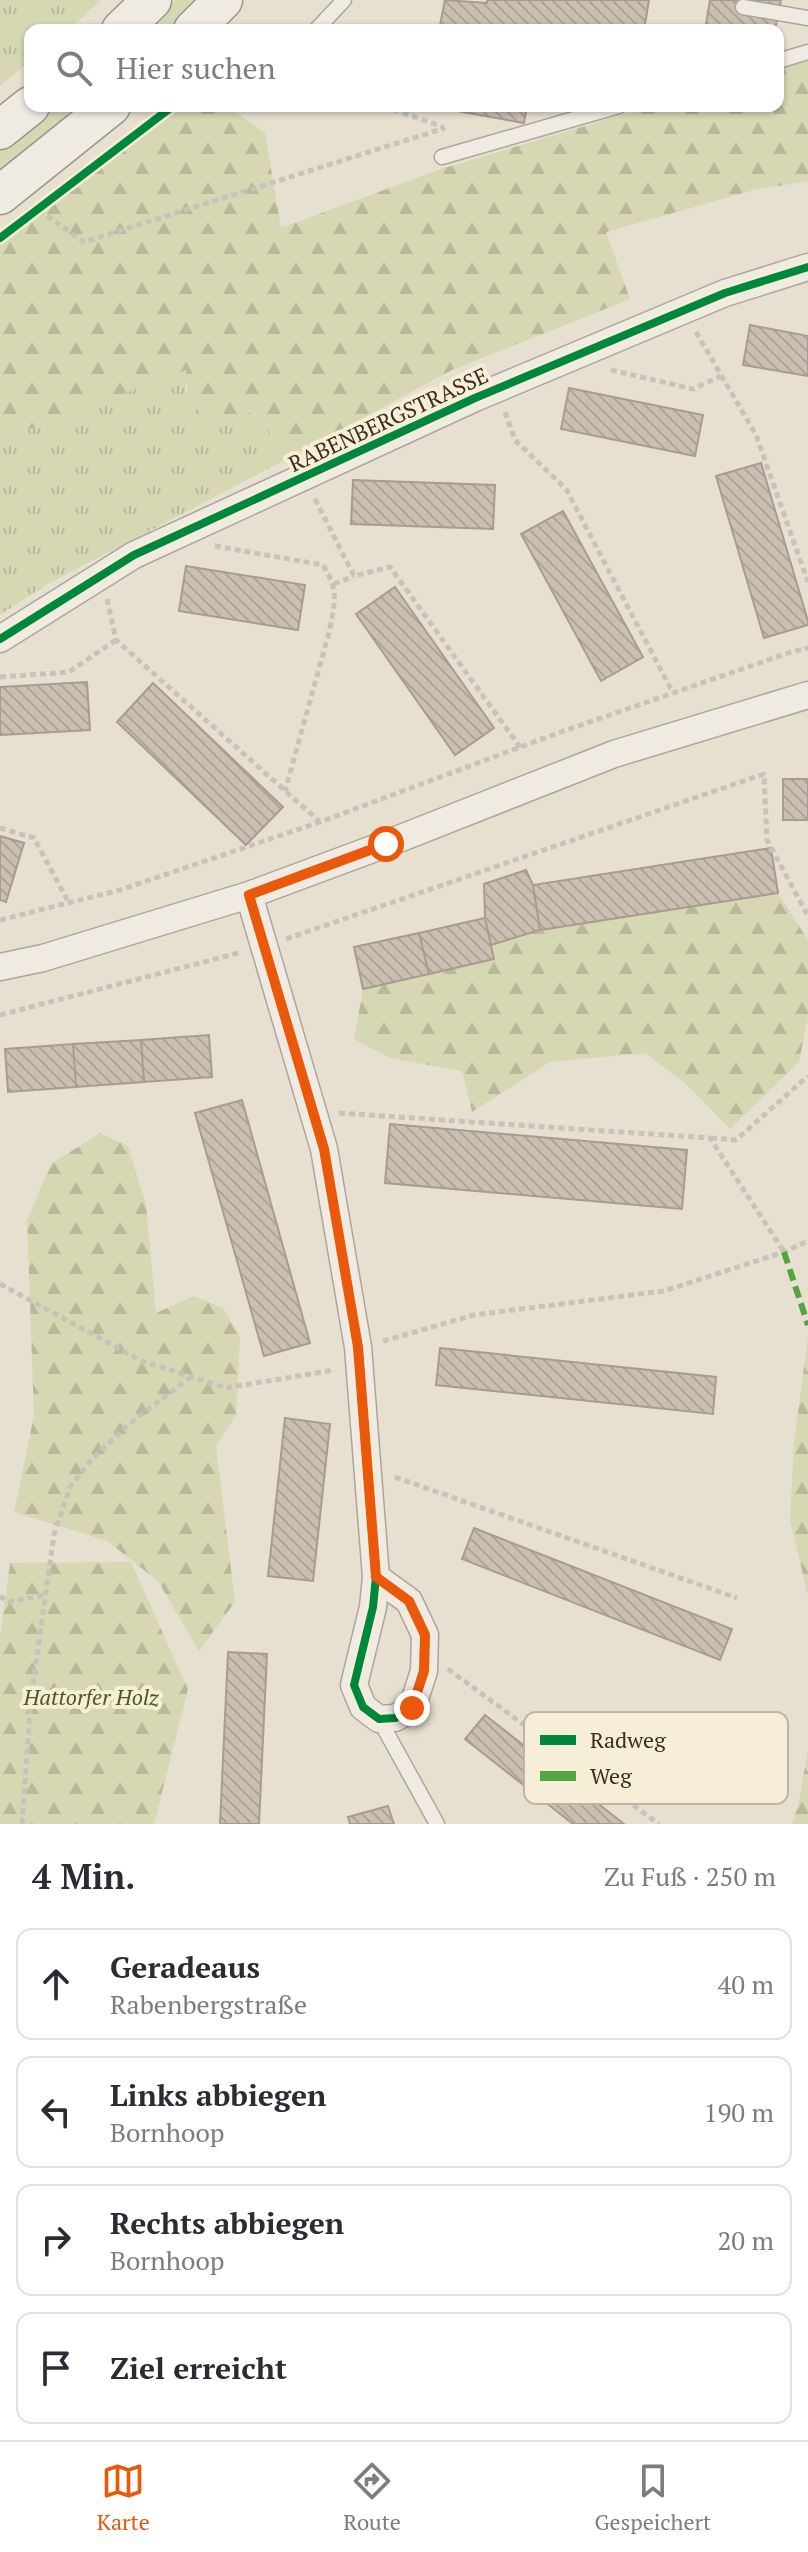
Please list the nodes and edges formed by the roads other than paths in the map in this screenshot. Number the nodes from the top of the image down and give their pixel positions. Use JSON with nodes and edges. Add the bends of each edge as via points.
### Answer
{"nodes":[{"id":1,"x":152,"y":0,"type":"edge"},
{"id":2,"x":223,"y":0,"type":"edge"},
{"id":3,"x":344,"y":0,"type":"edge"},
{"id":4,"x":743,"y":7,"type":"dead end"},
{"id":5,"x":808,"y":18,"type":"edge"},
{"id":6,"x":127,"y":24,"type":"edge"},
{"id":7,"x":199,"y":24,"type":"edge"},
{"id":8,"x":322,"y":24,"type":"edge"},
{"id":9,"x":808,"y":52,"type":"edge"},
{"id":10,"x":784,"y":59,"type":"edge"},
{"id":11,"x":24,"y":111,"type":"edge"},
{"id":12,"x":105,"y":112,"type":"edge"},
{"id":13,"x":598,"y":112,"type":"edge"},
{"id":14,"x":0,"y":130,"type":"edge"},
{"id":15,"x":442,"y":157,"type":"dead end"},
{"id":16,"x":15,"y":206,"type":"edge"},
{"id":17,"x":808,"y":267,"type":"edge"},
{"id":18,"x":0,"y":639,"type":"edge"},
{"id":19,"x":808,"y":695,"type":"edge"},
{"id":20,"x":249,"y":895,"type":"junction"},
{"id":21,"x":0,"y":967,"type":"edge"},
{"id":22,"x":376,"y":1577,"type":"junction"},
{"id":23,"x":379,"y":1719,"type":"junction"},
{"id":24,"x":437,"y":1824,"type":"edge"}],
"edges":[{"from":1,"to":6,"type":"main road"},
{"from":2,"to":7,"type":"main road"},
{"from":3,"to":8,"type":"lane"},
{"from":4,"to":5,"type":"lane"},
{"from":9,"to":10,"type":"lane"},
{"from":11,"to":14,"type":"main road"},
{"from":12,"to":16,"type":"main road"},
{"from":13,"to":15,"type":"lane"},
{"from":17,"to":18,"type":"street","name":"RABENBERGSTRASSE","via":[[725,293],[498,388],[134,555]]},
{"from":19,"to":20,"type":"street","via":[[614,754]]},
{"from":20,"to":21,"type":"street"},
{"from":20,"to":22,"type":"street","via":[[324,1149],[358,1347]]},
{"from":22,"to":23,"type":"street","via":[[354,1685],[363,1707]]},
{"from":22,"to":23,"type":"street","via":[[409,1601],[425,1635],[424,1671],[412,1708],[395,1718]]},
{"from":23,"to":24,"type":"lane"}]}
